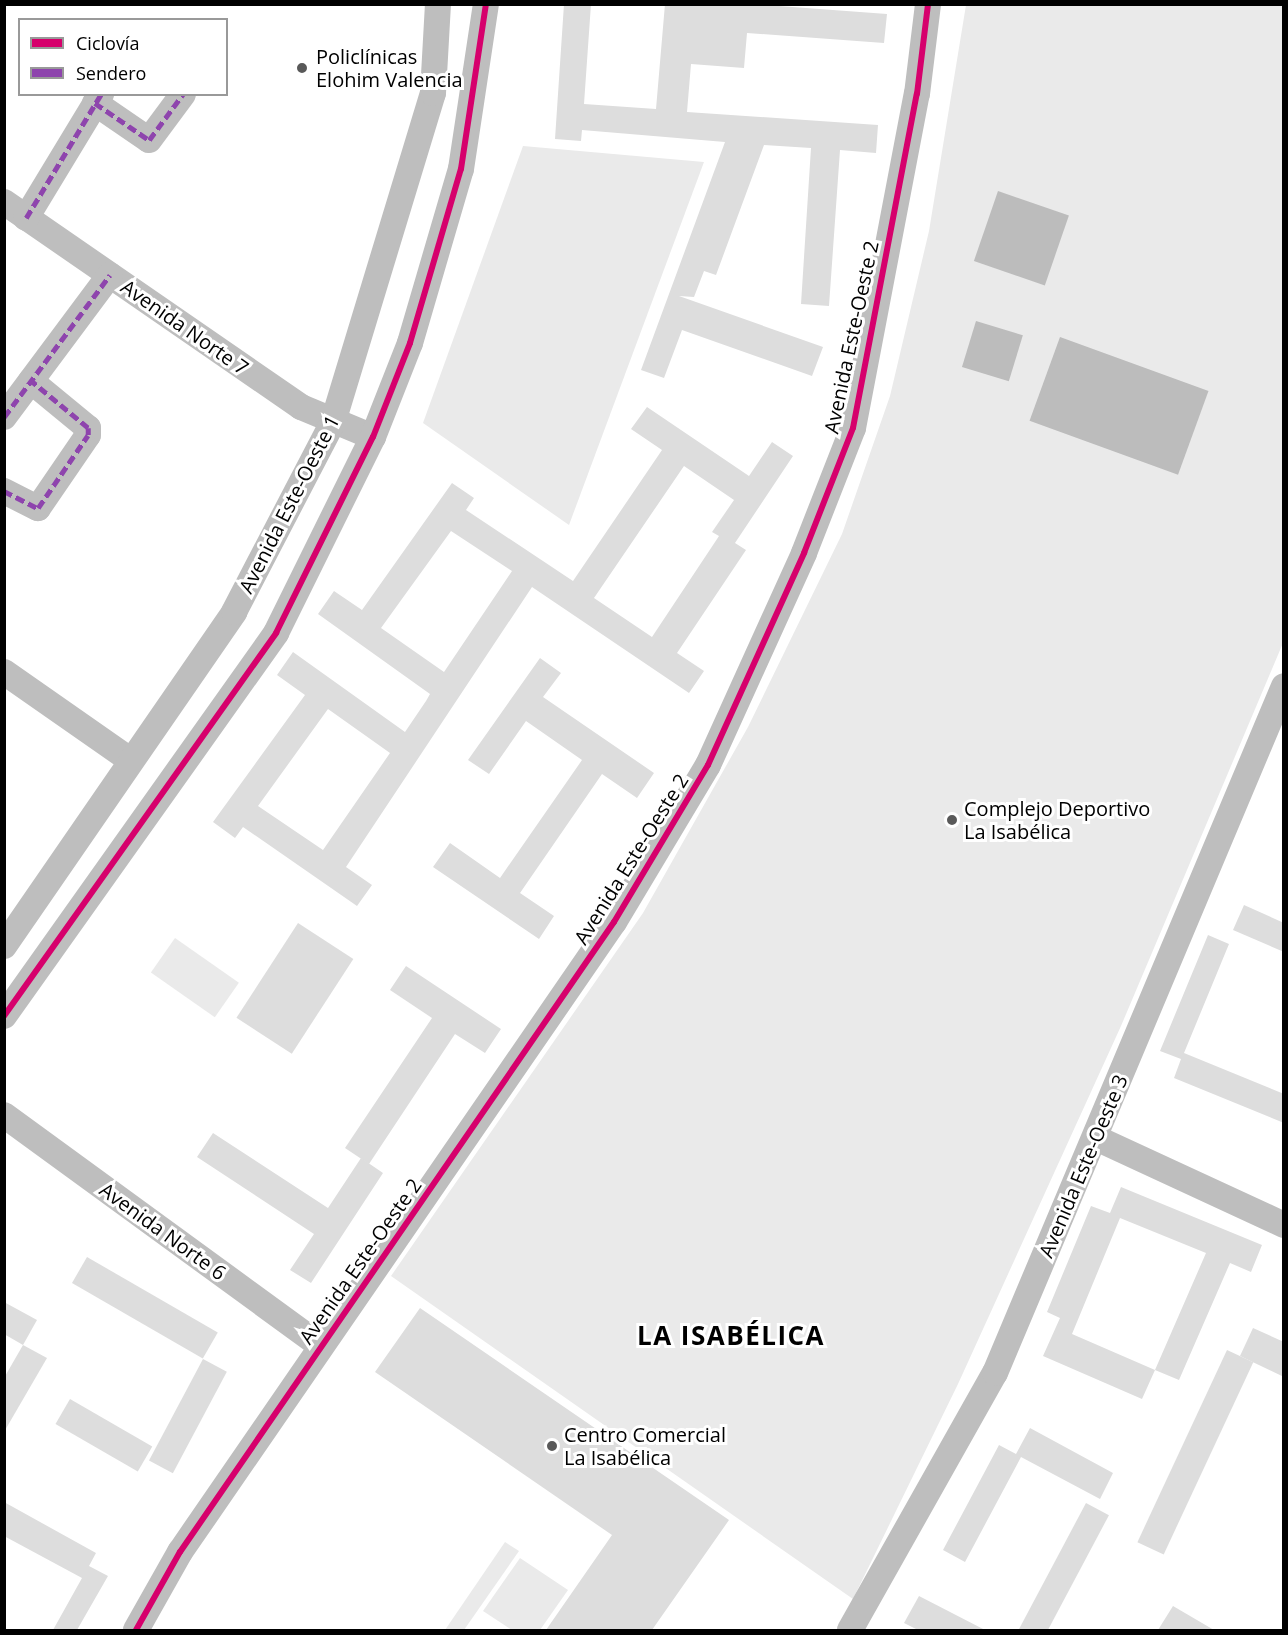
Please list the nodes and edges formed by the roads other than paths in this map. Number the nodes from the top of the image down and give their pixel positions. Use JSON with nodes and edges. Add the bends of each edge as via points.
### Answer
{"nodes":[{"id":1,"x":438,"y":4,"type":"edge"},
{"id":2,"x":486,"y":4,"type":"edge"},
{"id":3,"x":928,"y":4,"type":"edge"},
{"id":4,"x":182,"y":96,"type":"edge"},
{"id":5,"x":98,"y":99,"type":"edge"},
{"id":6,"x":4,"y":202,"type":"edge"},
{"id":7,"x":26,"y":218,"type":"junction"},
{"id":8,"x":110,"y":275,"type":"junction"},
{"id":9,"x":31,"y":381,"type":"junction"},
{"id":10,"x":4,"y":417,"type":"edge"},
{"id":11,"x":333,"y":422,"type":"junction"},
{"id":12,"x":373,"y":437,"type":"junction"},
{"id":13,"x":4,"y":491,"type":"edge"},
{"id":14,"x":4,"y":672,"type":"edge"},
{"id":15,"x":1284,"y":686,"type":"edge"},
{"id":16,"x":130,"y":760,"type":"junction"},
{"id":17,"x":4,"y":946,"type":"edge"},
{"id":18,"x":4,"y":1016,"type":"edge"},
{"id":19,"x":4,"y":1115,"type":"edge"},
{"id":20,"x":1096,"y":1138,"type":"junction"},
{"id":21,"x":1284,"y":1225,"type":"edge"},
{"id":22,"x":321,"y":1346,"type":"junction"},
{"id":23,"x":136,"y":1630,"type":"edge"},
{"id":24,"x":850,"y":1630,"type":"edge"}],
"edges":[{"from":1,"to":11,"type":"street","name":"Avenida Este-Oeste 1","via":[[433,93]]},
{"from":2,"to":12,"type":"street","via":[[461,169],[410,343]]},
{"from":3,"to":22,"type":"street","name":"Avenida Este-Oeste 2","via":[[917,94],[853,428],[780,606],[708,765],[614,922]]},
{"from":4,"to":5,"type":"street","via":[[149,140]]},
{"from":5,"to":7,"type":"street"},
{"from":6,"to":7,"type":"street","name":"Avenida Norte 7"},
{"from":7,"to":8,"type":"street","name":"Avenida Norte 7"},
{"from":8,"to":9,"type":"street"},
{"from":8,"to":11,"type":"street","name":"Avenida Norte 7","via":[[301,407]]},
{"from":9,"to":10,"type":"street"},
{"from":9,"to":13,"type":"street","via":[[88,428],[88,435],[38,508]]},
{"from":11,"to":12,"type":"street","name":"Avenida Norte 7"},
{"from":11,"to":16,"type":"street","name":"Avenida Este-Oeste 1","via":[[234,612]]},
{"from":12,"to":18,"type":"street","via":[[276,633]]},
{"from":14,"to":16,"type":"street"},
{"from":15,"to":20,"type":"street","name":"Avenida Este-Oeste 3"},
{"from":16,"to":17,"type":"street","name":"Avenida Este-Oeste 1"},
{"from":19,"to":22,"type":"street","name":"Avenida Norte 6"},
{"from":20,"to":21,"type":"street"},
{"from":20,"to":24,"type":"street","name":"Avenida Este-Oeste 3","via":[[995,1373]]},
{"from":22,"to":23,"type":"street","name":"Avenida Este-Oeste 2","via":[[180,1552]]}]}
